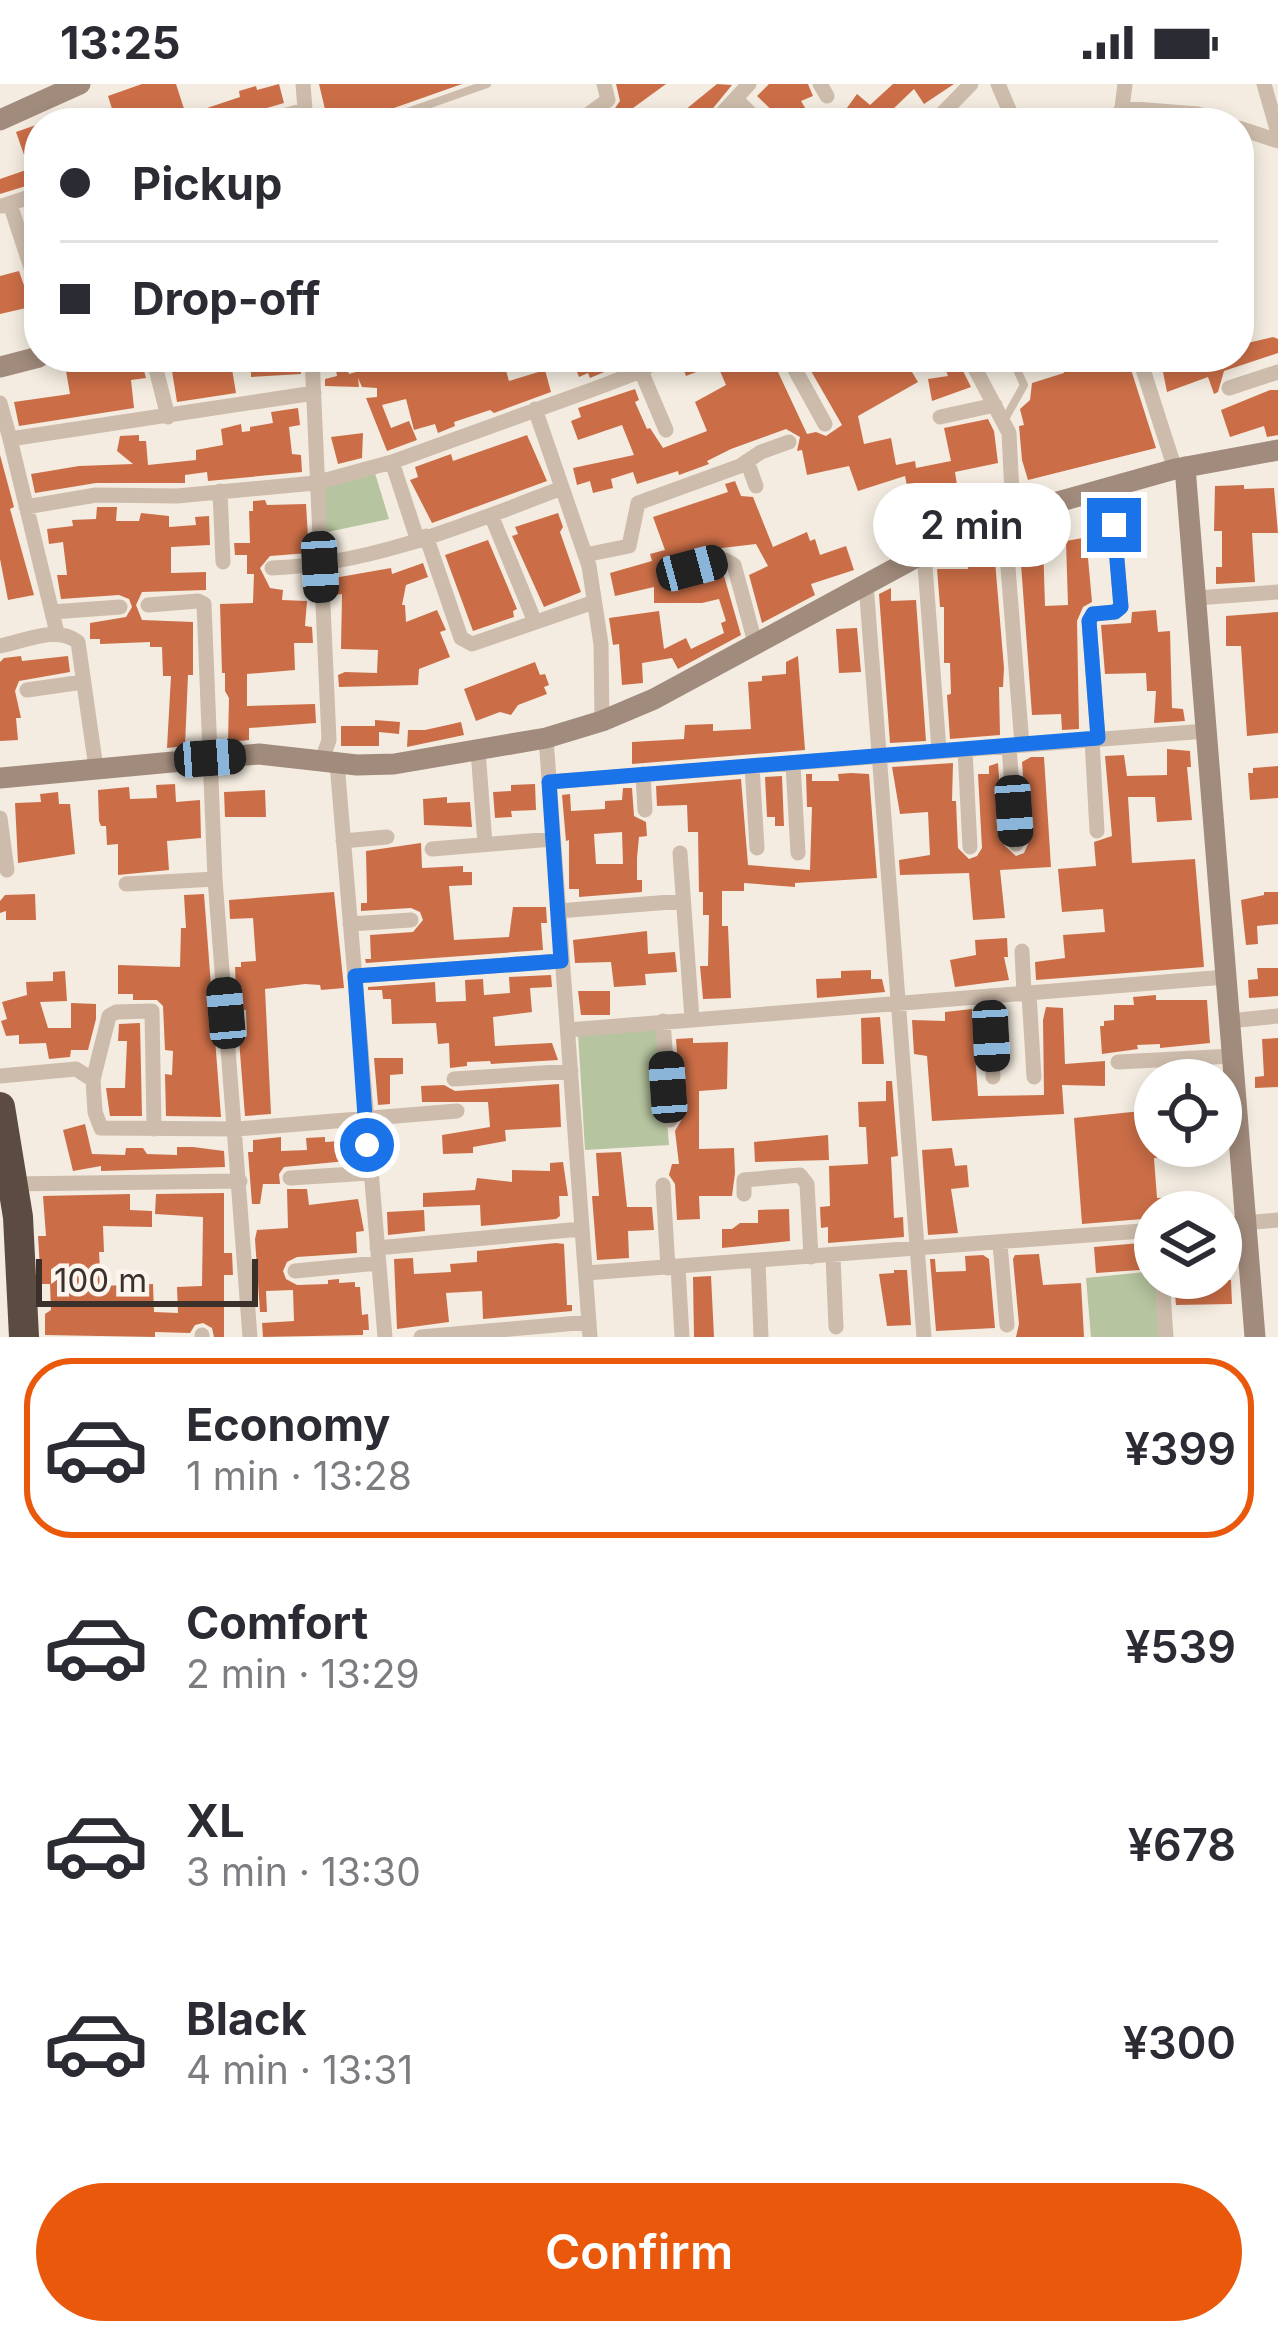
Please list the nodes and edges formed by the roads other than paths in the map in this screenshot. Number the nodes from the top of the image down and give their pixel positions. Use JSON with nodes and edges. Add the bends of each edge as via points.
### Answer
{"nodes":[{"id":1,"x":80,"y":84,"type":"edge"},
{"id":2,"x":487,"y":84,"type":"edge"},
{"id":3,"x":604,"y":84,"type":"edge"},
{"id":4,"x":749,"y":84,"type":"edge"},
{"id":5,"x":971,"y":84,"type":"edge"},
{"id":6,"x":1264,"y":84,"type":"edge"},
{"id":7,"x":736,"y":99,"type":"junction"},
{"id":8,"x":27,"y":108,"type":"edge"},
{"id":9,"x":419,"y":108,"type":"edge"},
{"id":10,"x":597,"y":108,"type":"edge"},
{"id":11,"x":727,"y":108,"type":"edge"},
{"id":12,"x":749,"y":108,"type":"edge"},
{"id":13,"x":948,"y":108,"type":"edge"},
{"id":14,"x":1278,"y":137,"type":"edge"},
{"id":15,"x":5,"y":205,"type":"edge"},
{"id":16,"x":24,"y":254,"type":"edge"},
{"id":17,"x":157,"y":372,"type":"edge"},
{"id":18,"x":313,"y":372,"type":"edge"},
{"id":19,"x":638,"y":372,"type":"edge"},
{"id":20,"x":641,"y":372,"type":"edge"},
{"id":21,"x":796,"y":372,"type":"edge"},
{"id":22,"x":977,"y":372,"type":"edge"},
{"id":23,"x":1018,"y":372,"type":"edge"},
{"id":24,"x":1145,"y":372,"type":"edge"},
{"id":25,"x":1278,"y":372,"type":"edge"},
{"id":26,"x":1240,"y":389,"type":"dead end"},
{"id":27,"x":314,"y":393,"type":"junction"},
{"id":28,"x":0,"y":404,"type":"edge"},
{"id":29,"x":536,"y":409,"type":"junction"},
{"id":30,"x":1000,"y":412,"type":"junction"},
{"id":31,"x":168,"y":417,"type":"junction"},
{"id":32,"x":940,"y":417,"type":"dead end"},
{"id":33,"x":825,"y":424,"type":"dead end"},
{"id":34,"x":666,"y":430,"type":"dead end"},
{"id":35,"x":10,"y":439,"type":"junction"},
{"id":36,"x":789,"y":442,"type":"dead end"},
{"id":37,"x":1278,"y":450,"type":"edge"},
{"id":38,"x":747,"y":461,"type":"junction"},
{"id":39,"x":392,"y":462,"type":"junction"},
{"id":40,"x":1180,"y":468,"type":"junction"},
{"id":41,"x":315,"y":483,"type":"junction"},
{"id":42,"x":1111,"y":484,"type":"junction"},
{"id":43,"x":756,"y":486,"type":"dead end"},
{"id":44,"x":562,"y":488,"type":"junction"},
{"id":45,"x":220,"y":491,"type":"junction"},
{"id":46,"x":26,"y":507,"type":"junction"},
{"id":47,"x":491,"y":515,"type":"junction"},
{"id":48,"x":1009,"y":516,"type":"junction"},
{"id":49,"x":422,"y":537,"type":"junction"},
{"id":50,"x":924,"y":553,"type":"junction"},
{"id":51,"x":585,"y":555,"type":"junction"},
{"id":52,"x":223,"y":562,"type":"dead end"},
{"id":53,"x":320,"y":567,"type":"junction"},
{"id":54,"x":272,"y":568,"type":"dead end"},
{"id":55,"x":692,"y":568,"type":"dead end"},
{"id":56,"x":866,"y":584,"type":"junction"},
{"id":57,"x":1278,"y":592,"type":"edge"},
{"id":58,"x":1196,"y":598,"type":"junction"},
{"id":59,"x":594,"y":602,"type":"junction"},
{"id":60,"x":148,"y":605,"type":"dead end"},
{"id":61,"x":121,"y":607,"type":"dead end"},
{"id":62,"x":52,"y":612,"type":"junction"},
{"id":63,"x":535,"y":622,"type":"junction"},
{"id":64,"x":57,"y":633,"type":"junction"},
{"id":65,"x":0,"y":646,"type":"edge"},
{"id":66,"x":757,"y":646,"type":"junction"},
{"id":67,"x":83,"y":682,"type":"junction"},
{"id":68,"x":27,"y":690,"type":"dead end"},
{"id":69,"x":602,"y":721,"type":"junction"},
{"id":70,"x":1206,"y":730,"type":"junction"},
{"id":71,"x":546,"y":738,"type":"junction"},
{"id":72,"x":1095,"y":739,"type":"junction"},
{"id":73,"x":1015,"y":745,"type":"junction"},
{"id":74,"x":478,"y":750,"type":"junction"},
{"id":75,"x":964,"y":750,"type":"junction"},
{"id":76,"x":939,"y":751,"type":"junction"},
{"id":77,"x":880,"y":757,"type":"junction"},
{"id":78,"x":210,"y":758,"type":"junction"},
{"id":79,"x":330,"y":761,"type":"junction"},
{"id":80,"x":793,"y":764,"type":"junction"},
{"id":81,"x":752,"y":766,"type":"junction"},
{"id":82,"x":96,"y":768,"type":"junction"},
{"id":83,"x":643,"y":774,"type":"junction"},
{"id":84,"x":0,"y":778,"type":"edge"},
{"id":85,"x":549,"y":782,"type":"junction"},
{"id":86,"x":645,"y":810,"type":"dead end"},
{"id":87,"x":0,"y":818,"type":"edge"},
{"id":88,"x":1097,"y":831,"type":"dead end"},
{"id":89,"x":388,"y":837,"type":"dead end"},
{"id":90,"x":552,"y":839,"type":"junction"},
{"id":91,"x":343,"y":841,"type":"junction"},
{"id":92,"x":485,"y":844,"type":"junction"},
{"id":93,"x":1016,"y":844,"type":"dead end"},
{"id":94,"x":970,"y":847,"type":"dead end"},
{"id":95,"x":758,"y":848,"type":"dead end"},
{"id":96,"x":432,"y":849,"type":"dead end"},
{"id":97,"x":680,"y":853,"type":"dead end"},
{"id":98,"x":798,"y":853,"type":"dead end"},
{"id":99,"x":7,"y":870,"type":"dead end"},
{"id":100,"x":215,"y":879,"type":"junction"},
{"id":101,"x":126,"y":884,"type":"dead end"},
{"id":102,"x":683,"y":901,"type":"junction"},
{"id":103,"x":558,"y":911,"type":"junction"},
{"id":104,"x":411,"y":920,"type":"dead end"},
{"id":105,"x":350,"y":924,"type":"junction"},
{"id":106,"x":1022,"y":951,"type":"dead end"},
{"id":107,"x":561,"y":961,"type":"junction"},
{"id":108,"x":355,"y":976,"type":"junction"},
{"id":109,"x":1226,"y":977,"type":"junction"},
{"id":110,"x":1026,"y":994,"type":"junction"},
{"id":111,"x":983,"y":997,"type":"junction"},
{"id":112,"x":898,"y":1004,"type":"junction"},
{"id":113,"x":1278,"y":1016,"type":"edge"},
{"id":114,"x":692,"y":1018,"type":"junction"},
{"id":115,"x":663,"y":1021,"type":"junction"},
{"id":116,"x":1229,"y":1021,"type":"junction"},
{"id":117,"x":568,"y":1030,"type":"junction"},
{"id":118,"x":1232,"y":1056,"type":"junction"},
{"id":119,"x":1118,"y":1062,"type":"dead end"},
{"id":120,"x":572,"y":1071,"type":"junction"},
{"id":121,"x":0,"y":1076,"type":"edge"},
{"id":122,"x":989,"y":1077,"type":"dead end"},
{"id":123,"x":1034,"y":1077,"type":"dead end"},
{"id":124,"x":454,"y":1079,"type":"dead end"},
{"id":125,"x":93,"y":1080,"type":"junction"},
{"id":126,"x":0,"y":1107,"type":"edge"},
{"id":127,"x":457,"y":1111,"type":"dead end"},
{"id":128,"x":364,"y":1118,"type":"junction"},
{"id":129,"x":670,"y":1120,"type":"dead end"},
{"id":130,"x":154,"y":1129,"type":"junction"},
{"id":131,"x":237,"y":1129,"type":"junction"},
{"id":132,"x":370,"y":1173,"type":"junction"},
{"id":133,"x":290,"y":1178,"type":"dead end"},
{"id":134,"x":240,"y":1180,"type":"junction"},
{"id":135,"x":744,"y":1181,"type":"dead end"},
{"id":136,"x":6,"y":1184,"type":"edge"},
{"id":137,"x":663,"y":1184,"type":"dead end"},
{"id":138,"x":1278,"y":1220,"type":"edge"},
{"id":139,"x":1242,"y":1223,"type":"edge"},
{"id":140,"x":1245,"y":1223,"type":"junction"},
{"id":141,"x":581,"y":1229,"type":"junction"},
{"id":142,"x":1134,"y":1232,"type":"edge"},
{"id":143,"x":1000,"y":1244,"type":"junction"},
{"id":144,"x":917,"y":1251,"type":"junction"},
{"id":145,"x":378,"y":1255,"type":"junction"},
{"id":146,"x":833,"y":1256,"type":"junction"},
{"id":147,"x":812,"y":1257,"type":"junction"},
{"id":148,"x":758,"y":1261,"type":"junction"},
{"id":149,"x":673,"y":1267,"type":"junction"},
{"id":150,"x":295,"y":1271,"type":"dead end"},
{"id":151,"x":586,"y":1273,"type":"junction"},
{"id":152,"x":1163,"y":1299,"type":"edge"},
{"id":153,"x":1007,"y":1325,"type":"dead end"},
{"id":154,"x":836,"y":1328,"type":"dead end"},
{"id":155,"x":589,"y":1329,"type":"edge"},
{"id":156,"x":24,"y":1337,"type":"edge"},
{"id":157,"x":250,"y":1337,"type":"edge"},
{"id":158,"x":385,"y":1337,"type":"edge"},
{"id":159,"x":423,"y":1337,"type":"edge"},
{"id":160,"x":682,"y":1337,"type":"edge"},
{"id":161,"x":761,"y":1337,"type":"edge"},
{"id":162,"x":924,"y":1337,"type":"edge"},
{"id":163,"x":1166,"y":1337,"type":"edge"},
{"id":164,"x":1255,"y":1337,"type":"edge"}],
"edges":[{"from":1,"to":8,"type":"street"},
{"from":2,"to":9,"type":"lane"},
{"from":3,"to":10,"type":"street","via":[[608,100]]},
{"from":4,"to":7,"type":"street"},
{"from":5,"to":13,"type":"street"},
{"from":6,"to":14,"type":"street"},
{"from":7,"to":11,"type":"street"},
{"from":7,"to":12,"type":"street"},
{"from":15,"to":16,"type":"street"},
{"from":17,"to":31,"type":"street"},
{"from":18,"to":27,"type":"street"},
{"from":19,"to":29,"type":"street"},
{"from":20,"to":34,"type":"street"},
{"from":21,"to":33,"type":"street"},
{"from":22,"to":30,"type":"street"},
{"from":23,"to":30,"type":"lane","via":[[1024,385]]},
{"from":24,"to":40,"type":"street"},
{"from":25,"to":26,"type":"street"},
{"from":27,"to":31,"type":"street"},
{"from":27,"to":41,"type":"street"},
{"from":28,"to":35,"type":"street"},
{"from":29,"to":39,"type":"street"},
{"from":29,"to":44,"type":"street"},
{"from":30,"to":32,"type":"street"},
{"from":30,"to":48,"type":"street","via":[[1009,433]]},
{"from":31,"to":35,"type":"street"},
{"from":35,"to":46,"type":"street"},
{"from":36,"to":38,"type":"street"},
{"from":37,"to":40,"type":"street"},
{"from":38,"to":43,"type":"street"},
{"from":38,"to":51,"type":"street","via":[[638,503],[628,546]]},
{"from":39,"to":41,"type":"street"},
{"from":39,"to":49,"type":"street"},
{"from":40,"to":42,"type":"street"},
{"from":40,"to":58,"type":"street"},
{"from":41,"to":45,"type":"street"},
{"from":41,"to":53,"type":"street"},
{"from":42,"to":48,"type":"street"},
{"from":42,"to":72,"type":"street","via":[[1121,607],[1089,621]]},
{"from":44,"to":47,"type":"street"},
{"from":44,"to":51,"type":"street"},
{"from":45,"to":46,"type":"street","via":[[97,495]]},
{"from":45,"to":52,"type":"street"},
{"from":46,"to":62,"type":"street"},
{"from":47,"to":49,"type":"street"},
{"from":47,"to":63,"type":"street"},
{"from":48,"to":50,"type":"street"},
{"from":48,"to":73,"type":"street"},
{"from":49,"to":53,"type":"street"},
{"from":49,"to":63,"type":"street","via":[[461,638],[472,644]]},
{"from":50,"to":56,"type":"street"},
{"from":50,"to":76,"type":"street"},
{"from":51,"to":59,"type":"street"},
{"from":53,"to":54,"type":"street"},
{"from":53,"to":79,"type":"street"},
{"from":55,"to":66,"type":"street","via":[[734,565]]},
{"from":56,"to":66,"type":"street"},
{"from":56,"to":77,"type":"street"},
{"from":57,"to":58,"type":"street"},
{"from":58,"to":70,"type":"street"},
{"from":59,"to":63,"type":"street"},
{"from":59,"to":69,"type":"street"},
{"from":60,"to":78,"type":"street","via":[[204,604]]},
{"from":61,"to":62,"type":"street"},
{"from":62,"to":64,"type":"street"},
{"from":64,"to":65,"type":"street"},
{"from":64,"to":67,"type":"street","via":[[78,642]]},
{"from":66,"to":69,"type":"street"},
{"from":67,"to":68,"type":"street"},
{"from":67,"to":82,"type":"street"},
{"from":69,"to":71,"type":"street"},
{"from":70,"to":72,"type":"street"},
{"from":70,"to":109,"type":"street"},
{"from":71,"to":74,"type":"street"},
{"from":71,"to":85,"type":"street"},
{"from":72,"to":73,"type":"street"},
{"from":72,"to":88,"type":"street"},
{"from":73,"to":75,"type":"street"},
{"from":73,"to":93,"type":"street"},
{"from":74,"to":79,"type":"street","via":[[394,764]]},
{"from":74,"to":92,"type":"street"},
{"from":75,"to":76,"type":"street"},
{"from":75,"to":94,"type":"street"},
{"from":76,"to":77,"type":"street"},
{"from":77,"to":80,"type":"street"},
{"from":77,"to":112,"type":"street"},
{"from":78,"to":79,"type":"street"},
{"from":78,"to":82,"type":"street"},
{"from":78,"to":100,"type":"street"},
{"from":79,"to":91,"type":"street"},
{"from":80,"to":81,"type":"street"},
{"from":80,"to":98,"type":"street"},
{"from":81,"to":83,"type":"street"},
{"from":81,"to":95,"type":"street"},
{"from":82,"to":84,"type":"street"},
{"from":83,"to":85,"type":"street"},
{"from":83,"to":86,"type":"street"},
{"from":85,"to":90,"type":"street"},
{"from":87,"to":99,"type":"street"},
{"from":89,"to":91,"type":"street"},
{"from":90,"to":92,"type":"street"},
{"from":90,"to":103,"type":"street"},
{"from":91,"to":105,"type":"street"},
{"from":92,"to":96,"type":"street"},
{"from":97,"to":102,"type":"street"},
{"from":100,"to":101,"type":"street"},
{"from":100,"to":131,"type":"street"},
{"from":102,"to":103,"type":"street"},
{"from":102,"to":114,"type":"street"},
{"from":103,"to":107,"type":"street"},
{"from":104,"to":105,"type":"street"},
{"from":105,"to":108,"type":"street"},
{"from":106,"to":110,"type":"street"},
{"from":107,"to":108,"type":"street"},
{"from":107,"to":117,"type":"street"},
{"from":108,"to":128,"type":"street"},
{"from":109,"to":110,"type":"street"},
{"from":109,"to":116,"type":"street"},
{"from":110,"to":111,"type":"street"},
{"from":110,"to":123,"type":"street"},
{"from":111,"to":112,"type":"street"},
{"from":111,"to":122,"type":"street"},
{"from":112,"to":114,"type":"street"},
{"from":112,"to":144,"type":"street"},
{"from":113,"to":116,"type":"street"},
{"from":114,"to":115,"type":"street"},
{"from":115,"to":117,"type":"street"},
{"from":115,"to":129,"type":"street"},
{"from":116,"to":118,"type":"street"},
{"from":117,"to":120,"type":"street"},
{"from":118,"to":119,"type":"street"},
{"from":118,"to":140,"type":"street"},
{"from":120,"to":124,"type":"street"},
{"from":120,"to":141,"type":"street"},
{"from":121,"to":125,"type":"street","via":[[76,1069]]},
{"from":125,"to":130,"type":"street","via":[[101,1128]]},
{"from":125,"to":130,"type":"street","via":[[109,1016],[152,1011]]},
{"from":126,"to":136,"type":"highway"},
{"from":127,"to":128,"type":"street"},
{"from":128,"to":131,"type":"street"},
{"from":128,"to":132,"type":"street"},
{"from":130,"to":131,"type":"street"},
{"from":131,"to":134,"type":"street"},
{"from":132,"to":133,"type":"street"},
{"from":132,"to":145,"type":"street"},
{"from":134,"to":136,"type":"street"},
{"from":134,"to":157,"type":"street"},
{"from":135,"to":147,"type":"street","via":[[800,1175]]},
{"from":136,"to":156,"type":"highway"},
{"from":137,"to":149,"type":"street"},
{"from":138,"to":140,"type":"street"},
{"from":139,"to":140,"type":"street"},
{"from":140,"to":164,"type":"street"},
{"from":141,"to":145,"type":"street"},
{"from":141,"to":151,"type":"street"},
{"from":142,"to":143,"type":"street"},
{"from":143,"to":144,"type":"street"},
{"from":143,"to":153,"type":"street"},
{"from":144,"to":146,"type":"street"},
{"from":144,"to":162,"type":"street"},
{"from":145,"to":150,"type":"street"},
{"from":145,"to":158,"type":"street"},
{"from":146,"to":147,"type":"street"},
{"from":146,"to":154,"type":"street"},
{"from":147,"to":148,"type":"street"},
{"from":148,"to":149,"type":"street"},
{"from":148,"to":161,"type":"street"},
{"from":149,"to":151,"type":"street"},
{"from":149,"to":160,"type":"street"},
{"from":151,"to":155,"type":"street"},
{"from":152,"to":163,"type":"street"},
{"from":155,"to":159,"type":"street"}]}
